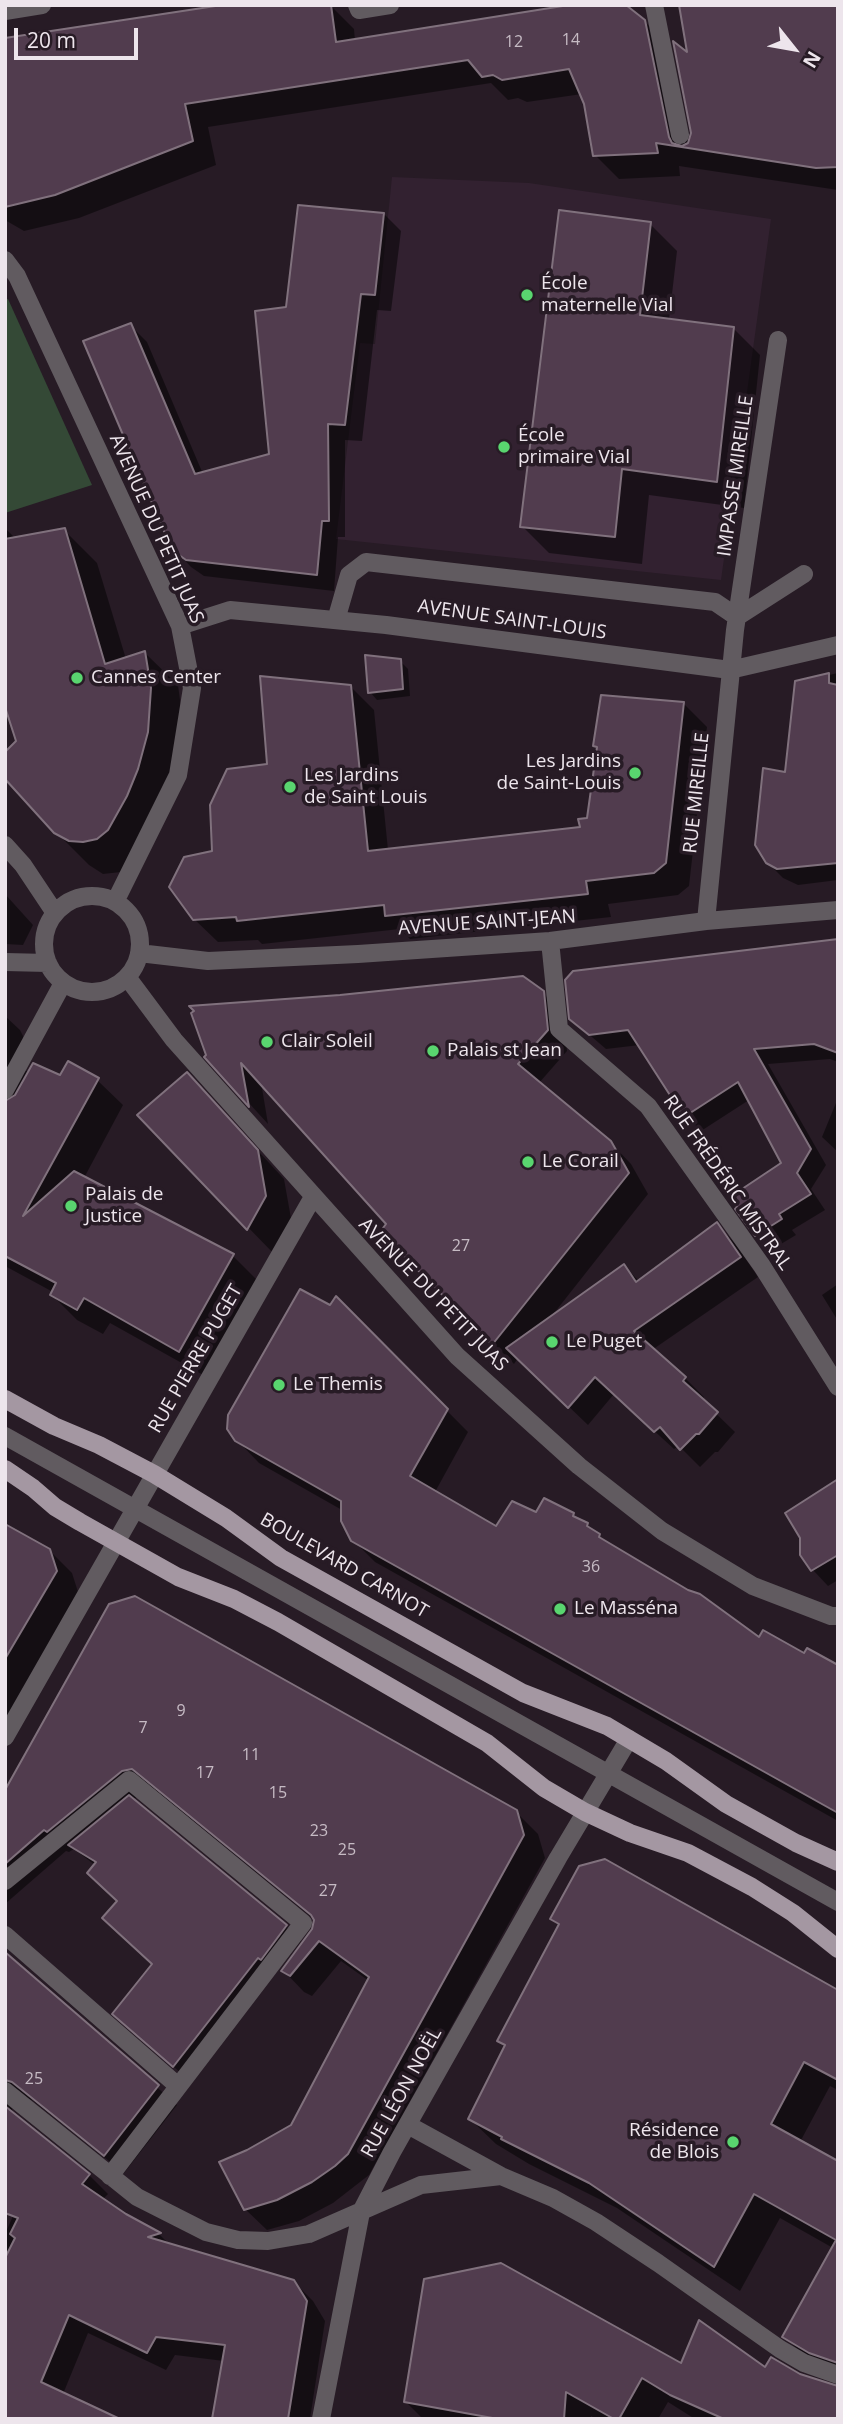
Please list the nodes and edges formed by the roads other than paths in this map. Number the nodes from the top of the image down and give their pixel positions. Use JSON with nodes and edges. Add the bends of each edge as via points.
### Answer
{"nodes":[{"id":1,"x":42,"y":5,"type":"edge"},
{"id":2,"x":357,"y":5,"type":"edge"},
{"id":3,"x":390,"y":5,"type":"edge"},
{"id":4,"x":654,"y":5,"type":"edge"},
{"id":5,"x":5,"y":11,"type":"edge"},
{"id":6,"x":680,"y":135,"type":"dead end"},
{"id":7,"x":5,"y":260,"type":"edge"},
{"id":8,"x":778,"y":340,"type":"dead end"},
{"id":9,"x":804,"y":574,"type":"dead end"},
{"id":10,"x":737,"y":617,"type":"junction"},
{"id":11,"x":336,"y":620,"type":"junction"},
{"id":12,"x":180,"y":626,"type":"junction"},
{"id":13,"x":838,"y":645,"type":"edge"},
{"id":14,"x":730,"y":670,"type":"junction"},
{"id":15,"x":5,"y":845,"type":"edge"},
{"id":16,"x":115,"y":902,"type":"junction"},
{"id":17,"x":838,"y":910,"type":"edge"},
{"id":18,"x":55,"y":914,"type":"junction"},
{"id":19,"x":706,"y":920,"type":"junction"},
{"id":20,"x":550,"y":941,"type":"junction"},
{"id":21,"x":139,"y":953,"type":"junction"},
{"id":22,"x":5,"y":962,"type":"edge"},
{"id":23,"x":48,"y":963,"type":"junction"},
{"id":24,"x":127,"y":977,"type":"junction"},
{"id":25,"x":63,"y":983,"type":"junction"},
{"id":26,"x":5,"y":1090,"type":"edge"},
{"id":27,"x":313,"y":1197,"type":"junction"},
{"id":28,"x":838,"y":1387,"type":"edge"},
{"id":29,"x":5,"y":1399,"type":"edge"},
{"id":30,"x":5,"y":1436,"type":"edge"},
{"id":31,"x":5,"y":1469,"type":"edge"},
{"id":32,"x":154,"y":1474,"type":"junction"},
{"id":33,"x":134,"y":1509,"type":"junction"},
{"id":34,"x":116,"y":1542,"type":"junction"},
{"id":35,"x":838,"y":1616,"type":"edge"},
{"id":36,"x":5,"y":1737,"type":"edge"},
{"id":37,"x":629,"y":1739,"type":"junction"},
{"id":38,"x":609,"y":1774,"type":"junction"},
{"id":39,"x":585,"y":1812,"type":"junction"},
{"id":40,"x":838,"y":1862,"type":"edge"},
{"id":41,"x":5,"y":1881,"type":"edge"},
{"id":42,"x":838,"y":1902,"type":"edge"},
{"id":43,"x":5,"y":1935,"type":"edge"},
{"id":44,"x":838,"y":1949,"type":"edge"},
{"id":45,"x":178,"y":2086,"type":"junction"},
{"id":46,"x":5,"y":2091,"type":"edge"},
{"id":47,"x":408,"y":2124,"type":"junction"},
{"id":48,"x":110,"y":2176,"type":"junction"},
{"id":49,"x":501,"y":2176,"type":"junction"},
{"id":50,"x":361,"y":2212,"type":"junction"},
{"id":51,"x":838,"y":2375,"type":"edge"},
{"id":52,"x":321,"y":2419,"type":"edge"}],
"edges":[{"from":1,"to":5,"type":"street"},
{"from":2,"to":3,"type":"street","via":[[359,10]]},
{"from":4,"to":6,"type":"street"},
{"from":7,"to":12,"type":"street","name":"AVENUE DU PETIT JUAS","via":[[18,276]]},
{"from":8,"to":10,"type":"street","name":"IMPASSE MIREILLE"},
{"from":9,"to":10,"type":"street"},
{"from":10,"to":11,"type":"street","via":[[715,602],[366,562],[349,575]]},
{"from":10,"to":14,"type":"street","name":"IMPASSE MIREILLE"},
{"from":11,"to":12,"type":"street","name":"AVENUE SAINT-LOUIS","via":[[230,610]]},
{"from":11,"to":14,"type":"street","name":"AVENUE SAINT-LOUIS"},
{"from":12,"to":16,"type":"street","name":"AVENUE DU PETIT JUAS","via":[[192,688],[178,775]]},
{"from":13,"to":14,"type":"street","name":"AVENUE SAINT-LOUIS"},
{"from":14,"to":19,"type":"street","name":"RUE MIREILLE"},
{"from":15,"to":18,"type":"street"},
{"from":16,"to":18,"type":"street","via":[[83,897]]},
{"from":16,"to":21,"type":"street","via":[[136,924]]},
{"from":17,"to":19,"type":"street","name":"AVENUE SAINT-JEAN"},
{"from":18,"to":23,"type":"street","via":[[45,937]]},
{"from":19,"to":20,"type":"street","name":"AVENUE SAINT-JEAN"},
{"from":20,"to":21,"type":"street","name":"AVENUE SAINT-JEAN","via":[[208,961]]},
{"from":20,"to":28,"type":"street","name":"RUE FRÉDÉRIC MISTRAL","via":[[559,1029],[648,1106],[762,1266]]},
{"from":21,"to":24,"type":"street"},
{"from":22,"to":23,"type":"street"},
{"from":23,"to":25,"type":"street"},
{"from":24,"to":25,"type":"street","via":[[103,991],[90,992]]},
{"from":24,"to":27,"type":"street","name":"AVENUE DU PETIT JUAS","via":[[174,1040]]},
{"from":25,"to":26,"type":"street"},
{"from":27,"to":32,"type":"street","name":"RUE PIERRE PUGET"},
{"from":27,"to":35,"type":"street","name":"AVENUE DU PETIT JUAS","via":[[457,1356],[579,1466],[662,1531],[753,1586]]},
{"from":29,"to":32,"type":"main road","name":"BOULEVARD CARNOT"},
{"from":30,"to":33,"type":"street"},
{"from":31,"to":34,"type":"main road","via":[[55,1507]]},
{"from":32,"to":33,"type":"street","name":"RUE PIERRE PUGET"},
{"from":32,"to":37,"type":"main road","name":"BOULEVARD CARNOT","via":[[293,1564],[523,1693],[591,1718]]},
{"from":33,"to":34,"type":"street","name":"RUE PIERRE PUGET"},
{"from":33,"to":38,"type":"street"},
{"from":34,"to":36,"type":"street","name":"RUE PIERRE PUGET"},
{"from":34,"to":39,"type":"main road","via":[[301,1636],[486,1743],[544,1788]]},
{"from":37,"to":38,"type":"street"},
{"from":37,"to":40,"type":"main road","name":"BOULEVARD CARNOT","via":[[726,1804]]},
{"from":38,"to":39,"type":"street"},
{"from":38,"to":42,"type":"street"},
{"from":39,"to":44,"type":"main road","via":[[718,1868],[793,1913]]},
{"from":39,"to":47,"type":"street","name":"RUE LÉON NOËL"},
{"from":41,"to":45,"type":"street","via":[[129,1780],[303,1923]]},
{"from":43,"to":45,"type":"street"},
{"from":45,"to":48,"type":"street"},
{"from":46,"to":48,"type":"street"},
{"from":47,"to":49,"type":"street"},
{"from":47,"to":50,"type":"street","name":"RUE LÉON NOËL"},
{"from":48,"to":50,"type":"street","via":[[137,2197],[206,2232],[238,2240],[268,2241],[309,2234]]},
{"from":49,"to":50,"type":"street","via":[[421,2185]]},
{"from":49,"to":51,"type":"street","via":[[596,2222],[780,2349]]},
{"from":50,"to":52,"type":"street","name":"RUE LÉON NOËL"}]}
